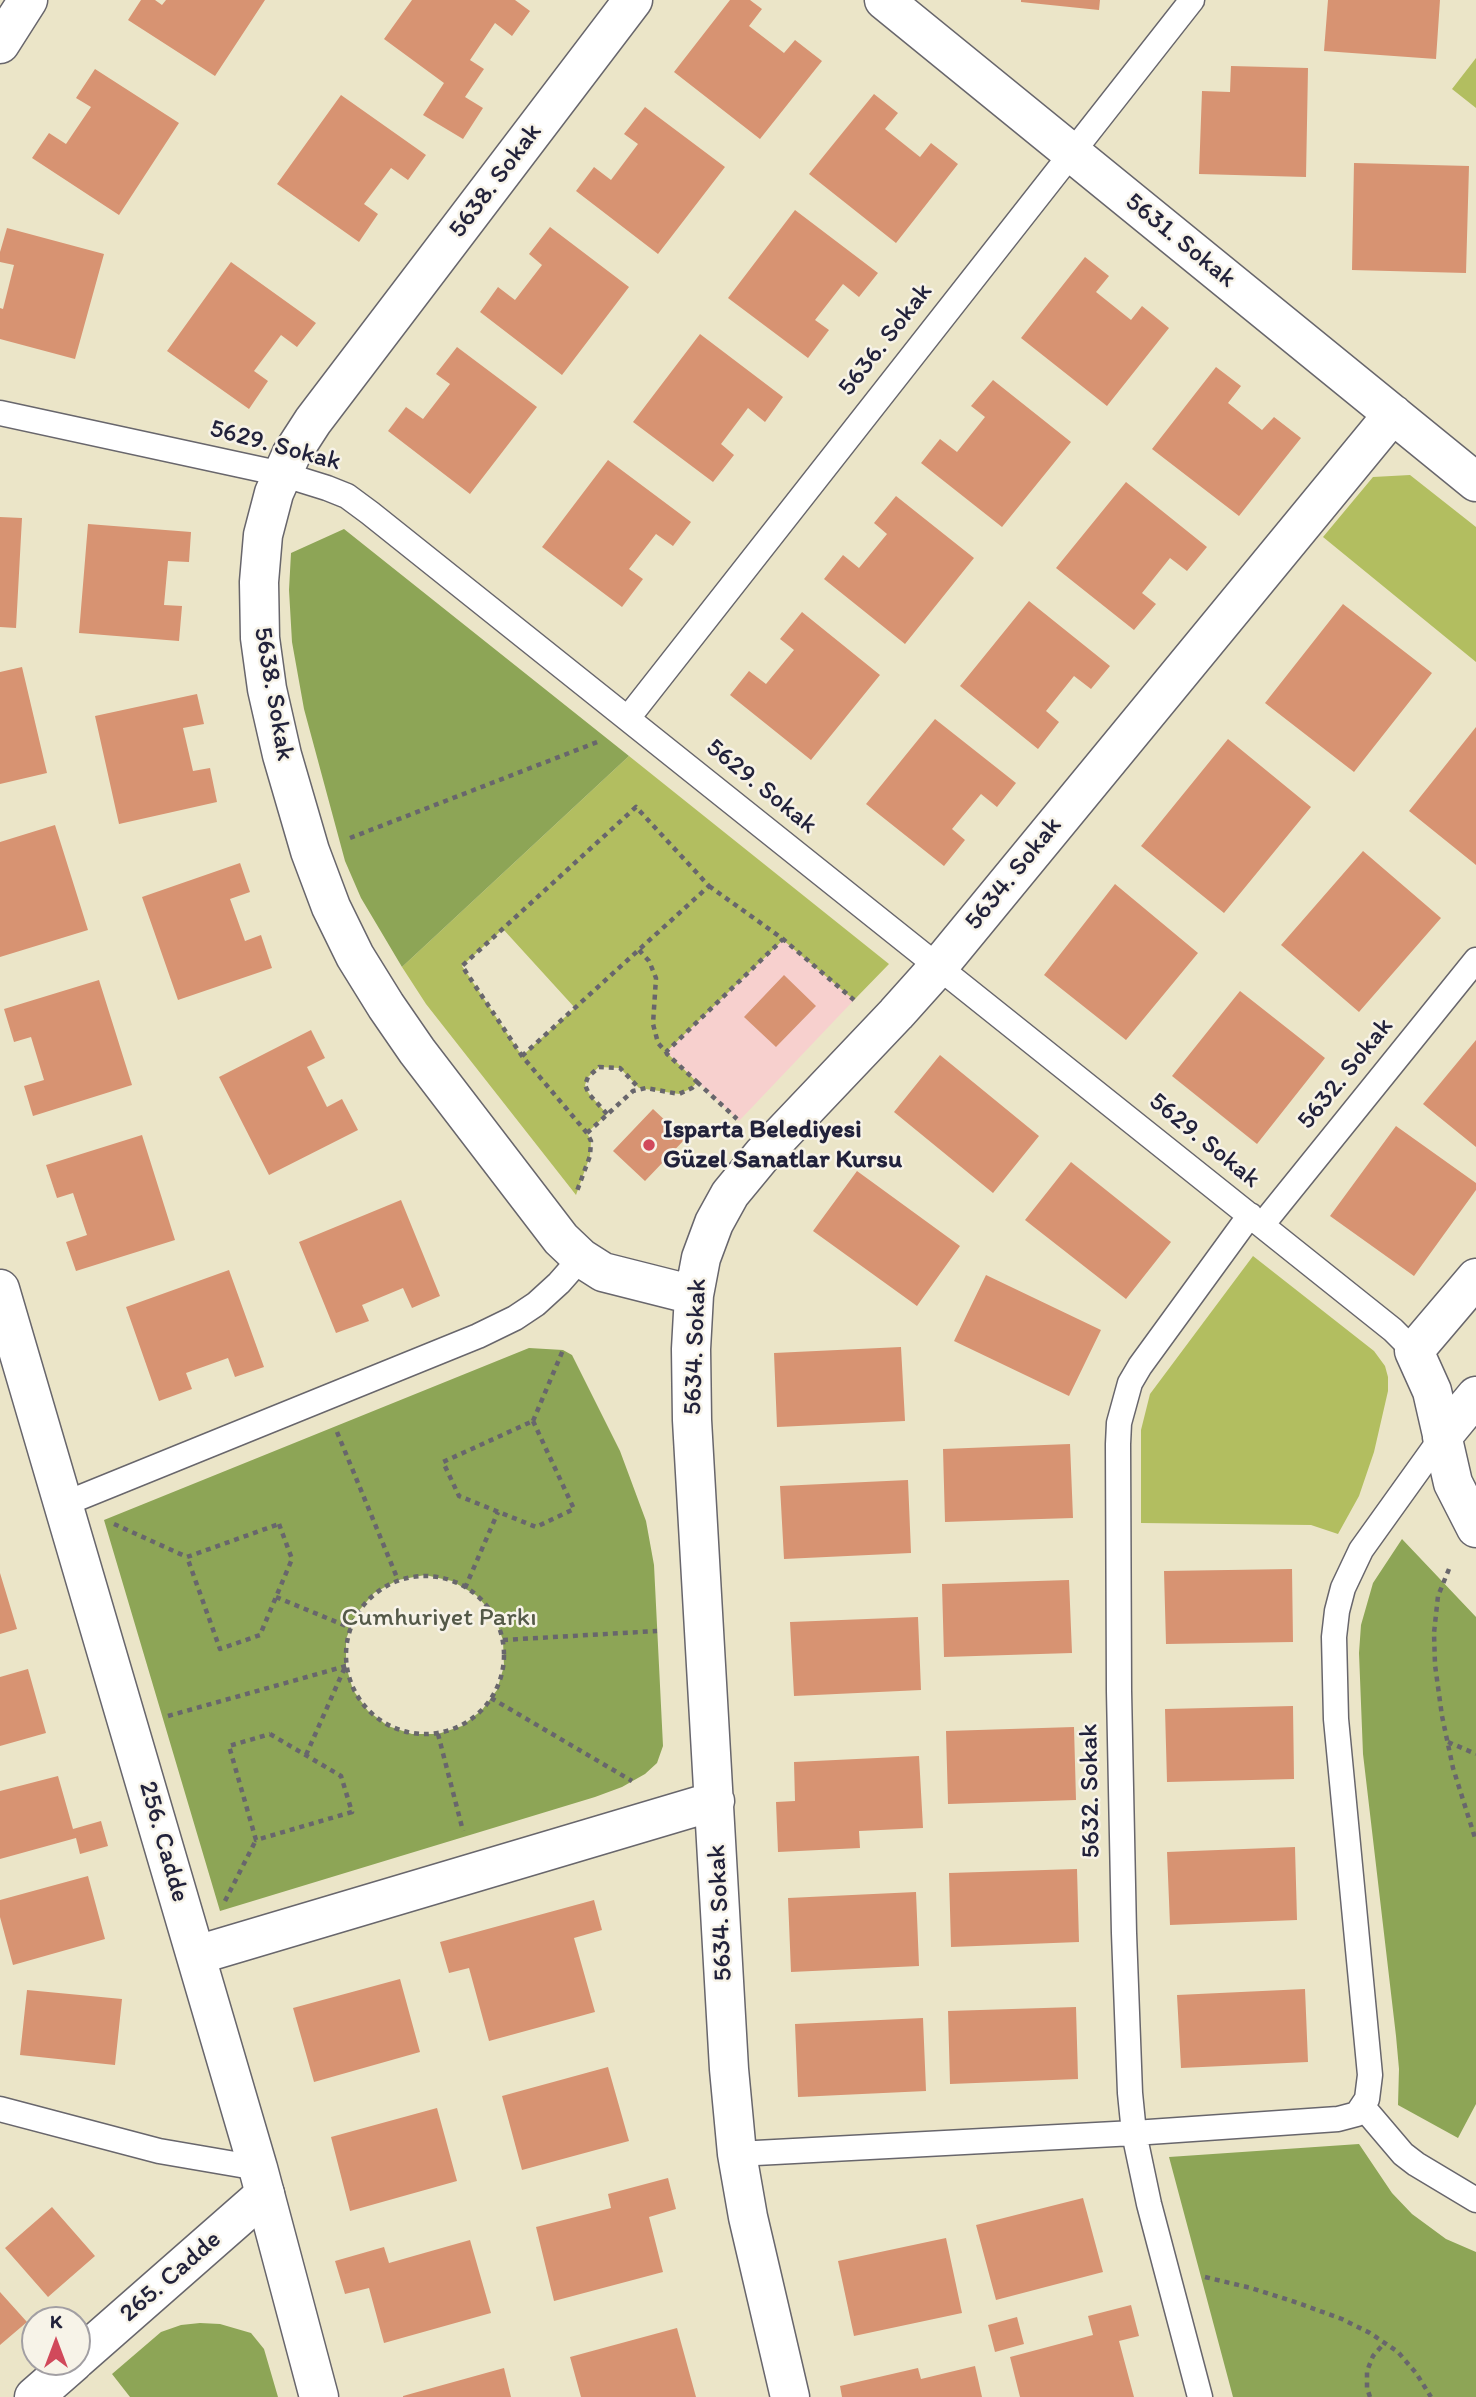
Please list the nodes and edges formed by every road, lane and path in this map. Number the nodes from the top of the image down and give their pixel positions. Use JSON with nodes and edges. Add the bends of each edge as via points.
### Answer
{"nodes":[{"id":1,"x":28,"y":0,"type":"edge"},
{"id":2,"x":633,"y":0,"type":"edge"},
{"id":3,"x":884,"y":0,"type":"edge"},
{"id":4,"x":1192,"y":0,"type":"edge"},
{"id":5,"x":0,"y":44,"type":"edge"},
{"id":6,"x":1071,"y":153,"type":"junction"},
{"id":7,"x":0,"y":413,"type":"edge"},
{"id":8,"x":1393,"y":414,"type":"junction"},
{"id":9,"x":282,"y":474,"type":"junction"},
{"id":10,"x":1476,"y":482,"type":"edge"},
{"id":11,"x":628,"y":718,"type":"junction"},
{"id":12,"x":607,"y":738,"type":"dead end"},
{"id":13,"x":339,"y":842,"type":"dead end"},
{"id":14,"x":709,"y":886,"type":"junction"},
{"id":15,"x":783,"y":939,"type":"junction"},
{"id":16,"x":639,"y":950,"type":"junction"},
{"id":17,"x":1476,"y":960,"type":"edge"},
{"id":18,"x":939,"y":966,"type":"junction"},
{"id":19,"x":854,"y":1000,"type":"dead end"},
{"id":20,"x":666,"y":1052,"type":"junction"},
{"id":21,"x":522,"y":1056,"type":"junction"},
{"id":22,"x":697,"y":1082,"type":"junction"},
{"id":23,"x":639,"y":1088,"type":"junction"},
{"id":24,"x":607,"y":1114,"type":"junction"},
{"id":25,"x":739,"y":1121,"type":"dead end"},
{"id":26,"x":587,"y":1133,"type":"junction"},
{"id":27,"x":576,"y":1195,"type":"dead end"},
{"id":28,"x":1256,"y":1220,"type":"junction"},
{"id":29,"x":581,"y":1258,"type":"junction"},
{"id":30,"x":1476,"y":1278,"type":"edge"},
{"id":31,"x":0,"y":1289,"type":"edge"},
{"id":32,"x":694,"y":1294,"type":"junction"},
{"id":33,"x":563,"y":1350,"type":"dead end"},
{"id":34,"x":1414,"y":1351,"type":"junction"},
{"id":35,"x":1476,"y":1396,"type":"edge"},
{"id":36,"x":533,"y":1421,"type":"junction"},
{"id":37,"x":335,"y":1427,"type":"dead end"},
{"id":38,"x":1442,"y":1437,"type":"junction"},
{"id":39,"x":64,"y":1504,"type":"junction"},
{"id":40,"x":498,"y":1512,"type":"junction"},
{"id":41,"x":104,"y":1520,"type":"dead end"},
{"id":42,"x":1476,"y":1528,"type":"edge"},
{"id":43,"x":187,"y":1557,"type":"junction"},
{"id":44,"x":1449,"y":1569,"type":"dead end"},
{"id":45,"x":398,"y":1580,"type":"junction"},
{"id":46,"x":465,"y":1588,"type":"junction"},
{"id":47,"x":276,"y":1597,"type":"junction"},
{"id":48,"x":351,"y":1628,"type":"junction"},
{"id":49,"x":657,"y":1631,"type":"dead end"},
{"id":50,"x":503,"y":1640,"type":"junction"},
{"id":51,"x":346,"y":1667,"type":"junction"},
{"id":52,"x":491,"y":1698,"type":"junction"},
{"id":53,"x":162,"y":1717,"type":"dead end"},
{"id":54,"x":438,"y":1734,"type":"junction"},
{"id":55,"x":1447,"y":1741,"type":"junction"},
{"id":56,"x":1476,"y":1754,"type":"edge"},
{"id":57,"x":306,"y":1755,"type":"junction"},
{"id":58,"x":632,"y":1782,"type":"dead end"},
{"id":59,"x":715,"y":1801,"type":"junction"},
{"id":60,"x":465,"y":1837,"type":"dead end"},
{"id":61,"x":256,"y":1840,"type":"junction"},
{"id":62,"x":1476,"y":1841,"type":"edge"},
{"id":63,"x":220,"y":1912,"type":"dead end"},
{"id":64,"x":197,"y":1955,"type":"junction"},
{"id":65,"x":1363,"y":2107,"type":"junction"},
{"id":66,"x":0,"y":2109,"type":"edge"},
{"id":67,"x":1134,"y":2133,"type":"junction"},
{"id":68,"x":737,"y":2154,"type":"junction"},
{"id":69,"x":262,"y":2181,"type":"junction"},
{"id":70,"x":1476,"y":2200,"type":"edge"},
{"id":71,"x":1201,"y":2276,"type":"dead end"},
{"id":72,"x":1385,"y":2342,"type":"junction"},
{"id":73,"x":91,"y":2346,"type":"edge"},
{"id":74,"x":58,"y":2376,"type":"edge"},
{"id":75,"x":34,"y":2397,"type":"edge"},
{"id":76,"x":319,"y":2397,"type":"edge"},
{"id":77,"x":790,"y":2397,"type":"edge"},
{"id":78,"x":1200,"y":2397,"type":"edge"},
{"id":79,"x":1370,"y":2397,"type":"edge"},
{"id":80,"x":1431,"y":2397,"type":"edge"}],
"edges":[{"from":1,"to":5,"type":"street"},
{"from":2,"to":9,"type":"street","name":"5638. Sokak","via":[[313,421]]},
{"from":3,"to":6,"type":"street","name":"5631. Sokak"},
{"from":4,"to":6,"type":"lane","name":"5636. Sokak"},
{"from":6,"to":8,"type":"street","name":"5631. Sokak"},
{"from":6,"to":11,"type":"lane","name":"5636. Sokak"},
{"from":7,"to":9,"type":"lane","name":"5629. Sokak"},
{"from":8,"to":10,"type":"street","name":"5631. Sokak"},
{"from":8,"to":18,"type":"street","name":"5634. Sokak"},
{"from":9,"to":11,"type":"lane","name":"5629. Sokak","via":[[347,496]]},
{"from":9,"to":29,"type":"street","name":"5638. Sokak","via":[[263,535],[260,638],[282,755],[314,863],[355,956],[386,1006],[561,1239]]},
{"from":11,"to":18,"type":"lane","name":"5629. Sokak"},
{"from":12,"to":13,"type":"path"},
{"from":14,"to":15,"type":"path"},
{"from":14,"to":16,"type":"path"},
{"from":14,"to":21,"type":"path","via":[[636,807],[462,966]]},
{"from":15,"to":19,"type":"path"},
{"from":15,"to":20,"type":"path"},
{"from":16,"to":20,"type":"path","via":[[656,978],[653,1024]]},
{"from":16,"to":21,"type":"path"},
{"from":17,"to":28,"type":"lane","name":"5632. Sokak"},
{"from":18,"to":28,"type":"lane","name":"5629. Sokak"},
{"from":18,"to":32,"type":"street","name":"5634. Sokak","via":[[730,1194],[705,1246]]},
{"from":20,"to":22,"type":"path"},
{"from":21,"to":26,"type":"path"},
{"from":22,"to":23,"type":"path","via":[[679,1094]]},
{"from":22,"to":25,"type":"path"},
{"from":23,"to":24,"type":"path"},
{"from":23,"to":24,"type":"path","via":[[620,1068],[598,1067],[585,1085]]},
{"from":24,"to":26,"type":"path"},
{"from":26,"to":27,"type":"path","via":[[590,1156]]},
{"from":28,"to":34,"type":"lane","name":"5629. Sokak"},
{"from":28,"to":67,"type":"lane","name":"5632. Sokak","via":[[1140,1366],[1130,1382],[1119,1423],[1124,1933]]},
{"from":29,"to":32,"type":"street","name":"5638. Sokak","via":[[603,1272]]},
{"from":29,"to":39,"type":"lane","via":[[536,1304],[490,1330]]},
{"from":30,"to":34,"type":"street"},
{"from":31,"to":39,"type":"street","name":"256. Cadde"},
{"from":32,"to":59,"type":"street","name":"5634. Sokak","via":[[692,1420]]},
{"from":33,"to":36,"type":"path"},
{"from":34,"to":38,"type":"street","via":[[1432,1391]]},
{"from":35,"to":38,"type":"street"},
{"from":36,"to":40,"type":"path","via":[[443,1462],[459,1496]]},
{"from":36,"to":40,"type":"path","via":[[574,1510],[536,1527]]},
{"from":37,"to":45,"type":"path"},
{"from":38,"to":42,"type":"street","via":[[1453,1483]]},
{"from":38,"to":65,"type":"lane","via":[[1361,1550],[1337,1611],[1336,1718],[1370,2075]]},
{"from":39,"to":64,"type":"street","name":"256. Cadde"},
{"from":40,"to":46,"type":"path"},
{"from":41,"to":43,"type":"path"},
{"from":43,"to":47,"type":"path","via":[[279,1524],[292,1559]]},
{"from":43,"to":47,"type":"path","via":[[220,1649],[260,1635]]},
{"from":44,"to":55,"type":"path","via":[[1438,1596],[1434,1633]]},
{"from":45,"to":46,"type":"path","via":[[425,1576]]},
{"from":45,"to":48,"type":"path","via":[[374,1593],[356,1614]]},
{"from":46,"to":50,"type":"path","via":[[494,1615]]},
{"from":47,"to":48,"type":"path"},
{"from":48,"to":51,"type":"path","via":[[346,1639]]},
{"from":49,"to":50,"type":"path"},
{"from":50,"to":52,"type":"path","via":[[504,1666]]},
{"from":51,"to":53,"type":"path"},
{"from":51,"to":54,"type":"path","via":[[353,1690],[368,1711],[388,1726],[412,1734]]},
{"from":51,"to":57,"type":"path"},
{"from":52,"to":54,"type":"path","via":[[462,1726]]},
{"from":52,"to":58,"type":"path"},
{"from":54,"to":60,"type":"path"},
{"from":55,"to":56,"type":"path"},
{"from":55,"to":62,"type":"path"},
{"from":57,"to":61,"type":"path","via":[[341,1776],[352,1812]]},
{"from":57,"to":61,"type":"path","via":[[270,1734],[229,1746]]},
{"from":59,"to":64,"type":"street"},
{"from":59,"to":68,"type":"street","name":"5634. Sokak"},
{"from":61,"to":63,"type":"path"},
{"from":64,"to":69,"type":"street","name":"256. Cadde"},
{"from":65,"to":67,"type":"lane","via":[[1357,2114],[1338,2119]]},
{"from":65,"to":70,"type":"lane","via":[[1403,2154]]},
{"from":66,"to":69,"type":"lane"},
{"from":67,"to":68,"type":"lane"},
{"from":67,"to":78,"type":"lane","name":"5632. Sokak"},
{"from":68,"to":77,"type":"street","name":"5634. Sokak"},
{"from":69,"to":73,"type":"street","name":"265. Cadde"},
{"from":69,"to":76,"type":"street","name":"256. Cadde"},
{"from":71,"to":72,"type":"path","via":[[1295,2302],[1342,2319]]},
{"from":72,"to":79,"type":"path","via":[[1367,2371]]},
{"from":72,"to":80,"type":"path","via":[[1416,2373]]},
{"from":74,"to":75,"type":"street","name":"265. Cadde"}]}
